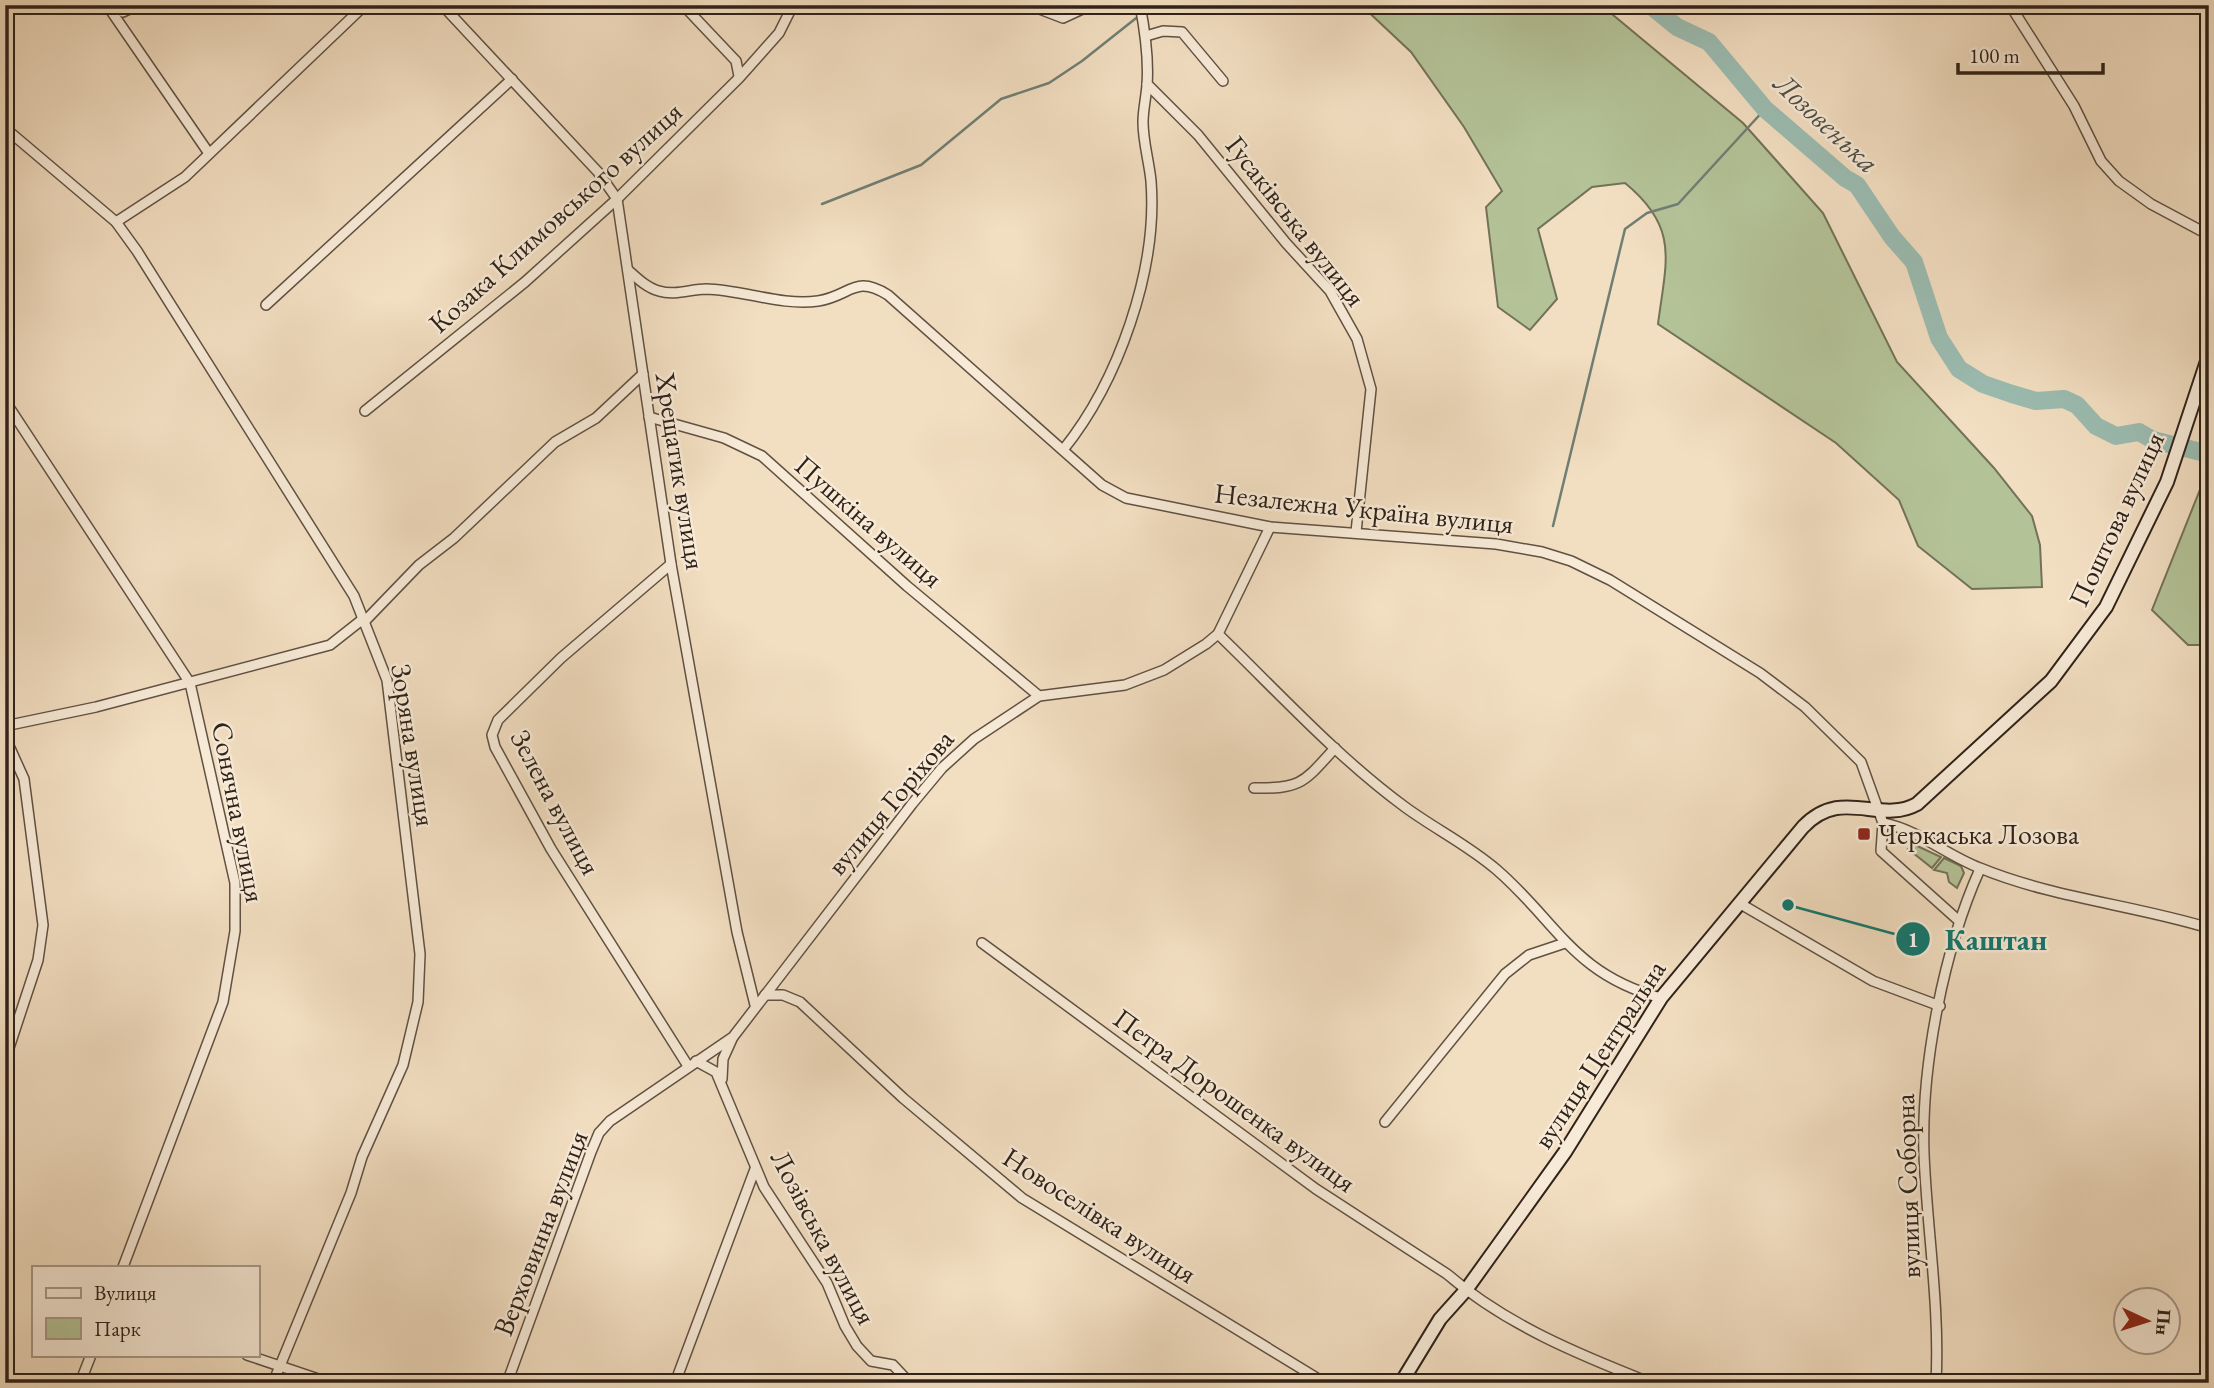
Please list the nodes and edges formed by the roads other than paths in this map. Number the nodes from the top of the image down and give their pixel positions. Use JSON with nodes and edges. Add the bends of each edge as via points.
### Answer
{"nodes":[{"id":1,"x":109,"y":5,"type":"edge"},
{"id":2,"x":138,"y":5,"type":"edge"},
{"id":3,"x":365,"y":5,"type":"edge"},
{"id":4,"x":442,"y":5,"type":"edge"},
{"id":5,"x":683,"y":5,"type":"edge"},
{"id":6,"x":793,"y":5,"type":"edge"},
{"id":7,"x":1029,"y":5,"type":"edge"},
{"id":8,"x":1091,"y":5,"type":"edge"},
{"id":9,"x":1140,"y":5,"type":"edge"},
{"id":10,"x":2010,"y":5,"type":"edge"},
{"id":11,"x":1146,"y":36,"type":"junction"},
{"id":12,"x":738,"y":78,"type":"junction"},
{"id":13,"x":512,"y":79,"type":"junction"},
{"id":14,"x":1223,"y":81,"type":"dead end"},
{"id":15,"x":1147,"y":84,"type":"junction"},
{"id":16,"x":5,"y":128,"type":"edge"},
{"id":17,"x":208,"y":152,"type":"junction"},
{"id":18,"x":617,"y":199,"type":"junction"},
{"id":19,"x":116,"y":222,"type":"junction"},
{"id":20,"x":2209,"y":235,"type":"edge"},
{"id":21,"x":628,"y":270,"type":"junction"},
{"id":22,"x":266,"y":305,"type":"dead end"},
{"id":23,"x":2209,"y":355,"type":"edge"},
{"id":24,"x":643,"y":374,"type":"junction"},
{"id":25,"x":5,"y":401,"type":"edge"},
{"id":26,"x":365,"y":411,"type":"dead end"},
{"id":27,"x":649,"y":417,"type":"junction"},
{"id":28,"x":1063,"y":450,"type":"junction"},
{"id":29,"x":1270,"y":527,"type":"junction"},
{"id":30,"x":1356,"y":532,"type":"junction"},
{"id":31,"x":671,"y":564,"type":"junction"},
{"id":32,"x":363,"y":621,"type":"junction"},
{"id":33,"x":1218,"y":634,"type":"junction"},
{"id":34,"x":190,"y":683,"type":"junction"},
{"id":35,"x":1039,"y":696,"type":"junction"},
{"id":36,"x":5,"y":726,"type":"edge"},
{"id":37,"x":5,"y":737,"type":"edge"},
{"id":38,"x":1335,"y":747,"type":"junction"},
{"id":39,"x":1254,"y":788,"type":"dead end"},
{"id":40,"x":1878,"y":808,"type":"junction"},
{"id":41,"x":1883,"y":823,"type":"junction"},
{"id":42,"x":1980,"y":869,"type":"junction"},
{"id":43,"x":1739,"y":903,"type":"junction"},
{"id":44,"x":1958,"y":920,"type":"junction"},
{"id":45,"x":2209,"y":928,"type":"edge"},
{"id":46,"x":982,"y":943,"type":"dead end"},
{"id":47,"x":1565,"y":943,"type":"junction"},
{"id":48,"x":765,"y":995,"type":"junction"},
{"id":49,"x":1661,"y":998,"type":"junction"},
{"id":50,"x":755,"y":1005,"type":"junction"},
{"id":51,"x":1940,"y":1006,"type":"junction"},
{"id":52,"x":733,"y":1037,"type":"junction"},
{"id":53,"x":5,"y":1060,"type":"edge"},
{"id":54,"x":692,"y":1064,"type":"junction"},
{"id":55,"x":722,"y":1084,"type":"junction"},
{"id":56,"x":1385,"y":1122,"type":"dead end"},
{"id":57,"x":755,"y":1169,"type":"junction"},
{"id":58,"x":123,"y":1266,"type":"edge"},
{"id":59,"x":1465,"y":1290,"type":"junction"},
{"id":60,"x":91,"y":1356,"type":"edge"},
{"id":61,"x":250,"y":1356,"type":"edge"},
{"id":62,"x":280,"y":1366,"type":"junction"},
{"id":63,"x":80,"y":1383,"type":"edge"},
{"id":64,"x":273,"y":1383,"type":"edge"},
{"id":65,"x":330,"y":1383,"type":"edge"},
{"id":66,"x":507,"y":1383,"type":"edge"},
{"id":67,"x":675,"y":1383,"type":"edge"},
{"id":68,"x":910,"y":1383,"type":"edge"},
{"id":69,"x":1325,"y":1383,"type":"edge"},
{"id":70,"x":1401,"y":1383,"type":"edge"},
{"id":71,"x":1651,"y":1383,"type":"edge"},
{"id":72,"x":1936,"y":1383,"type":"edge"}],
"edges":[{"from":1,"to":2,"type":"street","via":[[123,12]]},
{"from":1,"to":17,"type":"street"},
{"from":3,"to":17,"type":"street"},
{"from":4,"to":13,"type":"street","name":"Хрещатик вулиця"},
{"from":5,"to":12,"type":"street","via":[[736,61]]},
{"from":6,"to":12,"type":"street","name":"Козака Климовського вулиця","via":[[779,33]]},
{"from":7,"to":8,"type":"street","via":[[1063,18]]},
{"from":9,"to":11,"type":"street"},
{"from":10,"to":20,"type":"street","via":[[2074,106],[2101,161],[2151,204]]},
{"from":11,"to":14,"type":"street","via":[[1182,32]]},
{"from":11,"to":15,"type":"street"},
{"from":12,"to":18,"type":"street","name":"Козака Климовського вулиця"},
{"from":13,"to":18,"type":"street","name":"Хрещатик вулиця"},
{"from":13,"to":22,"type":"street"},
{"from":15,"to":28,"type":"street","via":[[1143,120],[1150,208],[1139,290],[1103,393]]},
{"from":15,"to":30,"type":"street","name":"Гусаківська вулиця","via":[[1198,135],[1330,291],[1357,339],[1371,389]]},
{"from":16,"to":19,"type":"street","name":"Зоряна вулиця"},
{"from":17,"to":19,"type":"street","via":[[177,183]]},
{"from":18,"to":21,"type":"street","name":"Хрещатик вулиця"},
{"from":18,"to":26,"type":"street","name":"Козака Климовського вулиця","via":[[526,282]]},
{"from":19,"to":32,"type":"street","name":"Зоряна вулиця","via":[[281,476],[354,596]]},
{"from":21,"to":24,"type":"street","name":"Хрещатик вулиця"},
{"from":21,"to":28,"type":"street","name":"Незалежна Україна вулиця","via":[[649,287],[672,293],[704,289],[812,301],[863,284],[873,286]]},
{"from":23,"to":40,"type":"street","name":"Поштова вулиця","via":[[2167,482],[2106,607],[2051,681],[1917,804],[1892,811]]},
{"from":24,"to":27,"type":"street","name":"Хрещатик вулиця"},
{"from":24,"to":32,"type":"street","via":[[596,418],[555,442]]},
{"from":25,"to":34,"type":"street","name":"Сонячна вулиця"},
{"from":27,"to":31,"type":"street","name":"Хрещатик вулиця"},
{"from":27,"to":35,"type":"street","name":"Пушкіна вулиця","via":[[724,438],[761,456]]},
{"from":28,"to":29,"type":"street","name":"Незалежна Україна вулиця","via":[[1102,485],[1126,498]]},
{"from":29,"to":30,"type":"street","name":"Незалежна Україна вулиця"},
{"from":29,"to":33,"type":"street"},
{"from":30,"to":40,"type":"street","name":"Незалежна Україна вулиця","via":[[1542,552],[1610,580],[1760,673],[1805,707],[1861,762]]},
{"from":31,"to":50,"type":"street","name":"Хрещатик вулиця","via":[[737,932]]},
{"from":31,"to":54,"type":"street","name":"Зелена вулиця","via":[[561,658],[498,720],[492,735],[551,849]]},
{"from":32,"to":34,"type":"street","via":[[330,645]]},
{"from":32,"to":62,"type":"street","name":"Зоряна вулиця","via":[[387,680],[420,954],[418,1002],[403,1065]]},
{"from":33,"to":35,"type":"street","name":"вулиця Горіхова","via":[[1164,670],[1125,685]]},
{"from":33,"to":38,"type":"street"},
{"from":34,"to":36,"type":"street"},
{"from":34,"to":58,"type":"street","name":"Сонячна вулиця","via":[[235,883],[235,931],[214,1033]]},
{"from":35,"to":48,"type":"street","name":"вулиця Горіхова","via":[[974,739],[942,768]]},
{"from":37,"to":53,"type":"street","via":[[24,779],[43,925],[38,960]]},
{"from":38,"to":39,"type":"street","via":[[1306,780],[1294,786]]},
{"from":38,"to":47,"type":"street","via":[[1405,807],[1499,872]]},
{"from":40,"to":41,"type":"street","name":"Незалежна Україна вулиця"},
{"from":40,"to":43,"type":"street","name":"вулиця Центральна","via":[[1843,806],[1815,816]]},
{"from":41,"to":42,"type":"street","via":[[1902,827]]},
{"from":41,"to":44,"type":"street","name":"Незалежна Україна вулиця","via":[[1881,851]]},
{"from":42,"to":44,"type":"street","name":"вулиця Соборна"},
{"from":42,"to":45,"type":"street"},
{"from":43,"to":49,"type":"street","name":"вулиця Центральна"},
{"from":43,"to":51,"type":"street","via":[[1873,981]]},
{"from":44,"to":51,"type":"street","name":"вулиця Соборна"},
{"from":46,"to":59,"type":"street","name":"Петра Дорошенка вулиця","via":[[1316,1189]]},
{"from":47,"to":49,"type":"street","via":[[1600,972],[1632,990]]},
{"from":47,"to":56,"type":"street","via":[[1529,955],[1505,974]]},
{"from":48,"to":50,"type":"street","name":"вулиця Горіхова"},
{"from":48,"to":69,"type":"street","name":"Новоселівка вулиця","via":[[783,995],[800,1002],[1022,1198]]},
{"from":49,"to":59,"type":"street","name":"вулиця Центральна","via":[[1565,1152]]},
{"from":50,"to":52,"type":"street","name":"вулиця Горіхова"},
{"from":51,"to":72,"type":"street","name":"вулиця Соборна","via":[[1924,1089],[1938,1346]]},
{"from":52,"to":54,"type":"street","name":"вулиця Горіхова"},
{"from":52,"to":55,"type":"street","via":[[723,1059]]},
{"from":54,"to":55,"type":"street","name":"Лозівська вулиця","via":[[712,1068]]},
{"from":54,"to":66,"type":"street","name":"Верховинна вулиця","via":[[621,1110],[600,1133]]},
{"from":55,"to":57,"type":"street","name":"Лозівська вулиця"},
{"from":57,"to":67,"type":"street"},
{"from":57,"to":68,"type":"street","name":"Лозівська вулиця","via":[[827,1283],[857,1346],[871,1361],[893,1366]]},
{"from":59,"to":70,"type":"street","name":"вулиця Центральна","via":[[1440,1319]]},
{"from":59,"to":71,"type":"street","name":"Петра Дорошенка вулиця","via":[[1537,1334]]},
{"from":60,"to":63,"type":"street"},
{"from":61,"to":62,"type":"street"},
{"from":62,"to":64,"type":"street","name":"Зоряна вулиця"},
{"from":62,"to":65,"type":"street"}]}
